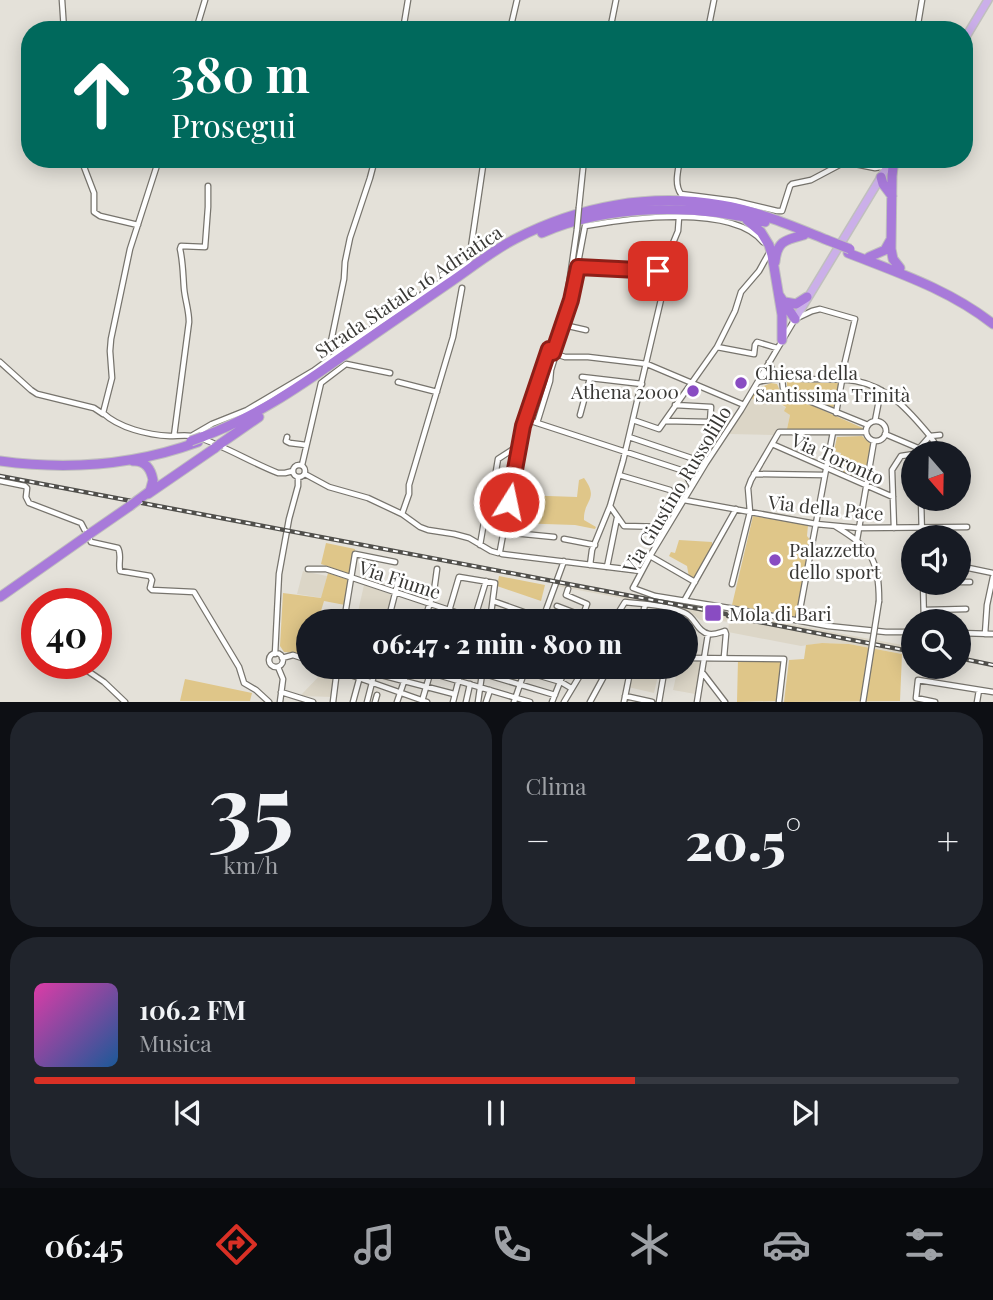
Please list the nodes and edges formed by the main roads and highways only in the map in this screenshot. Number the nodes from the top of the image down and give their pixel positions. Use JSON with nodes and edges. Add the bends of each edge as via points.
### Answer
{"nodes":[{"id":1,"x":988,"y":0,"type":"edge"},
{"id":2,"x":973,"y":25,"type":"edge"},
{"id":3,"x":886,"y":168,"type":"edge"},
{"id":4,"x":891,"y":168,"type":"edge"},
{"id":5,"x":881,"y":177,"type":"junction"},
{"id":6,"x":873,"y":190,"type":"junction"},
{"id":7,"x":890,"y":190,"type":"junction"},
{"id":8,"x":742,"y":217,"type":"junction"},
{"id":9,"x":804,"y":235,"type":"junction"},
{"id":10,"x":890,"y":239,"type":"junction"},
{"id":11,"x":827,"y":242,"type":"junction"},
{"id":12,"x":849,"y":251,"type":"junction"},
{"id":13,"x":869,"y":257,"type":"junction"},
{"id":14,"x":775,"y":264,"type":"junction"},
{"id":15,"x":900,"y":268,"type":"junction"},
{"id":16,"x":807,"y":297,"type":"junction"},
{"id":17,"x":781,"y":298,"type":"junction"},
{"id":18,"x":782,"y":315,"type":"junction"},
{"id":19,"x":795,"y":318,"type":"junction"},
{"id":20,"x":993,"y":318,"type":"edge"},
{"id":21,"x":993,"y":324,"type":"edge"},
{"id":22,"x":779,"y":344,"type":"road end"},
{"id":23,"x":270,"y":409,"type":"junction"},
{"id":24,"x":198,"y":439,"type":"junction"},
{"id":25,"x":0,"y":459,"type":"edge"},
{"id":26,"x":85,"y":465,"type":"junction"},
{"id":27,"x":134,"y":503,"type":"junction"},
{"id":28,"x":0,"y":597,"type":"edge"}],
"edges":[{"from":1,"to":2,"type":"main road"},
{"from":3,"to":5,"type":"main road"},
{"from":4,"to":7,"type":"highway"},
{"from":5,"to":6,"type":"main road"},
{"from":5,"to":7,"type":"highway"},
{"from":6,"to":7,"type":"highway"},
{"from":6,"to":16,"type":"main road"},
{"from":7,"to":10,"type":"highway"},
{"from":8,"to":9,"type":"highway","name":"Strada Statale 16 Adriatica"},
{"from":8,"to":14,"type":"highway","via":[[761,232]]},
{"from":8,"to":23,"type":"highway","name":"Strada Statale 16 Adriatica","via":[[642,211],[548,230],[487,260]]},
{"from":9,"to":11,"type":"highway","name":"Strada Statale 16 Adriatica"},
{"from":9,"to":14,"type":"highway","via":[[780,244]]},
{"from":10,"to":13,"type":"highway","via":[[885,250]]},
{"from":10,"to":15,"type":"highway","via":[[893,259]]},
{"from":11,"to":12,"type":"highway","name":"Strada Statale 16 Adriatica","bridge":true},
{"from":11,"to":24,"type":"highway","name":"Strada Statale 16 Adriatica","via":[[757,214],[710,204],[653,201],[577,214],[506,244],[278,400]]},
{"from":12,"to":13,"type":"highway","name":"Strada Statale 16 Adriatica"},
{"from":12,"to":21,"type":"highway","name":"Strada Statale 16 Adriatica","via":[[951,296]]},
{"from":13,"to":15,"type":"highway","name":"Strada Statale 16 Adriatica"},
{"from":14,"to":17,"type":"highway"},
{"from":15,"to":20,"type":"highway","name":"Strada Statale 16 Adriatica","via":[[954,292]]},
{"from":16,"to":17,"type":"highway","via":[[796,304]]},
{"from":16,"to":19,"type":"main road"},
{"from":17,"to":18,"type":"highway"},
{"from":17,"to":19,"type":"highway"},
{"from":18,"to":19,"type":"highway"},
{"from":18,"to":22,"type":"highway"},
{"from":23,"to":24,"type":"highway","name":"Strada Statale 16 Adriatica"},
{"from":23,"to":27,"type":"highway"},
{"from":24,"to":25,"type":"highway","name":"Strada Statale 16 Adriatica","via":[[100,460]]},
{"from":24,"to":26,"type":"highway","name":"Strada Statale 16 Adriatica","via":[[147,456]]},
{"from":25,"to":26,"type":"highway","name":"Strada Statale 16 Adriatica"},
{"from":26,"to":27,"type":"highway","via":[[144,463],[153,480],[149,491]]},
{"from":27,"to":28,"type":"highway"}]}
